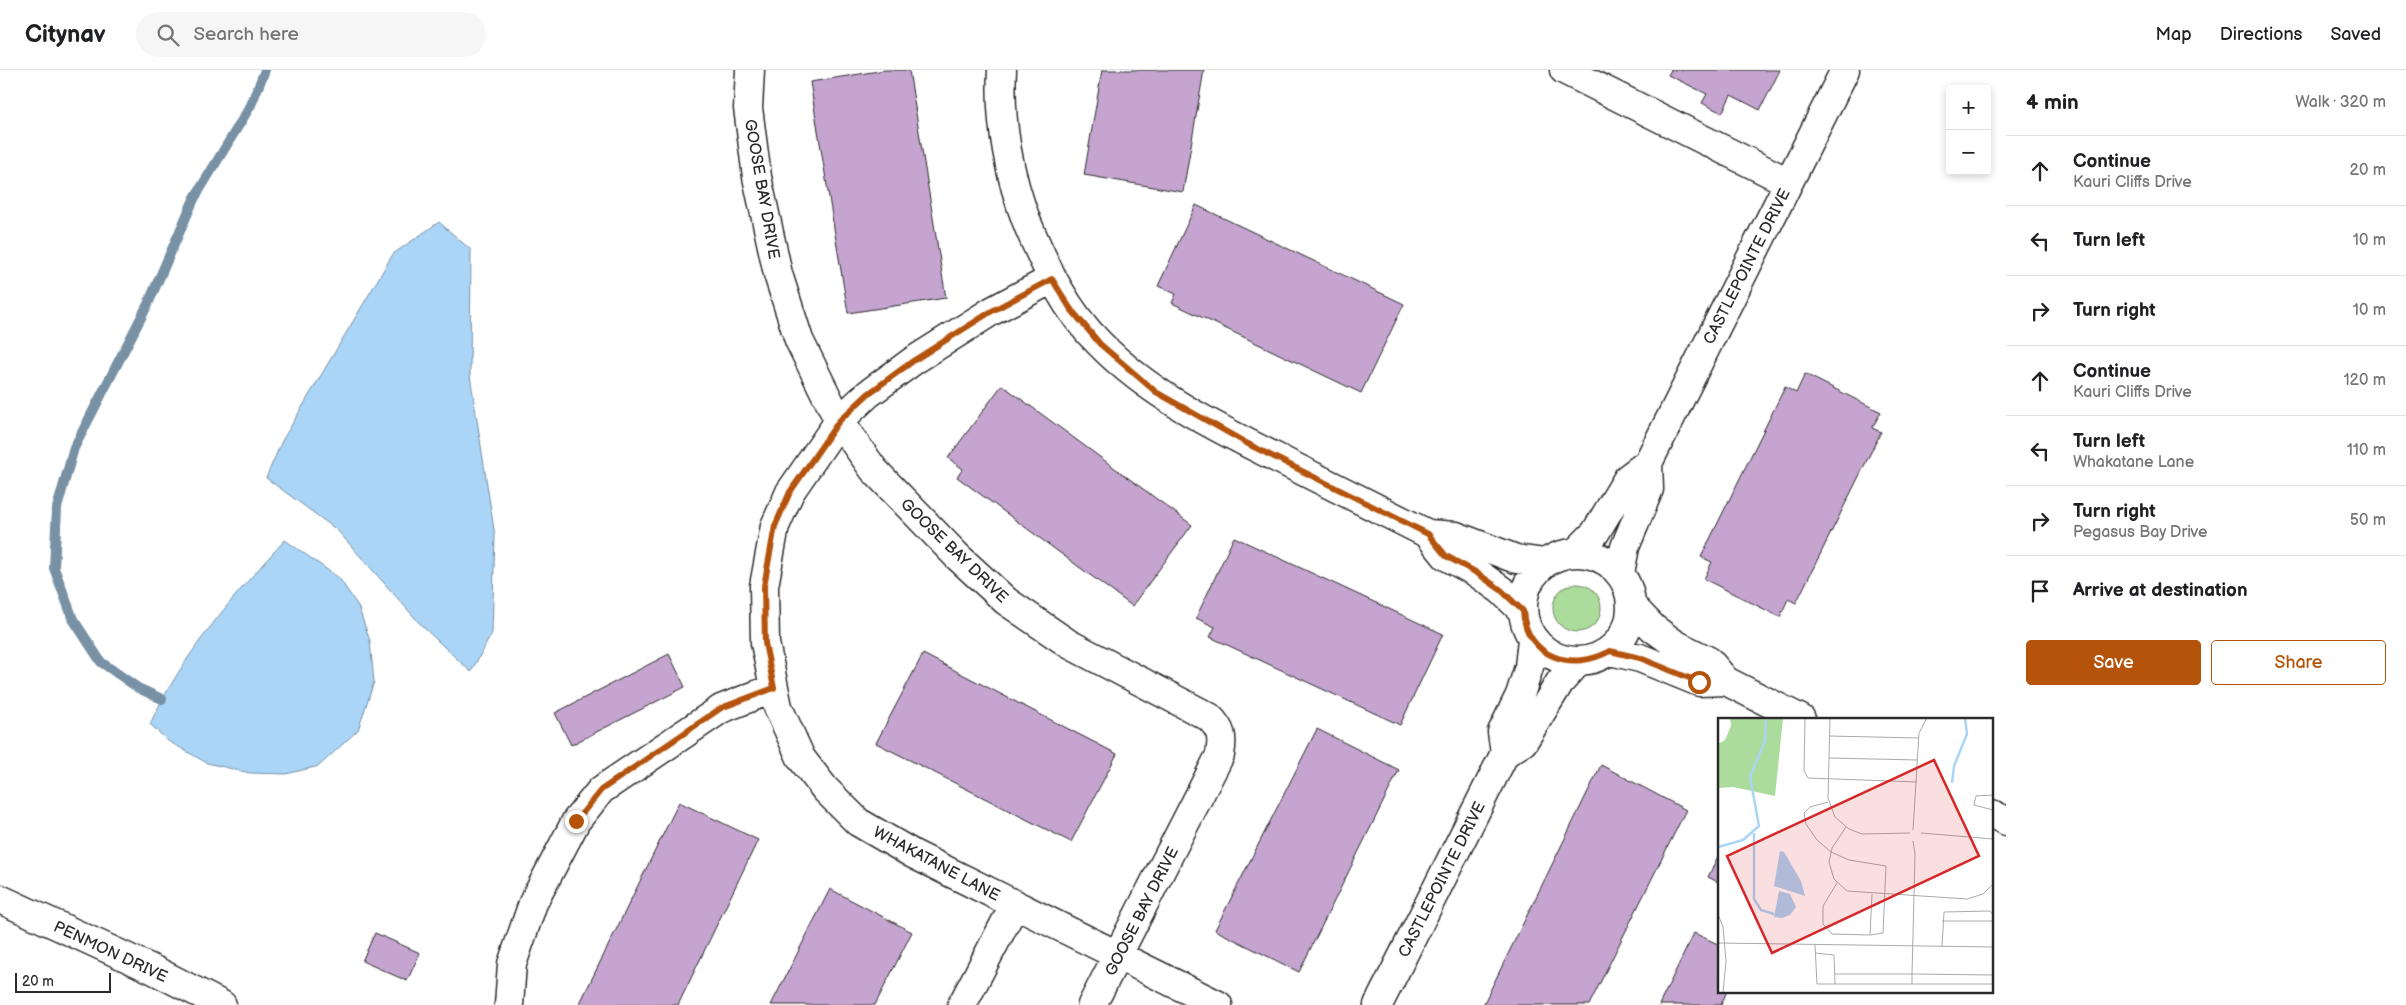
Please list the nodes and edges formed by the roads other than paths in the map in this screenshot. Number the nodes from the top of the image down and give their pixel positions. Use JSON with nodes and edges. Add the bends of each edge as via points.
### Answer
{"nodes":[{"id":1,"x":750,"y":70,"type":"edge"},
{"id":2,"x":1002,"y":70,"type":"edge"},
{"id":3,"x":1564,"y":70,"type":"edge"},
{"id":4,"x":1845,"y":70,"type":"edge"},
{"id":5,"x":1788,"y":182,"type":"junction"},
{"id":6,"x":1052,"y":279,"type":"junction"},
{"id":7,"x":839,"y":421,"type":"junction"},
{"id":8,"x":1648,"y":463,"type":"junction"},
{"id":9,"x":1428,"y":534,"type":"junction"},
{"id":10,"x":1576,"y":552,"type":"junction"},
{"id":11,"x":1545,"y":563,"type":"junction"},
{"id":12,"x":1620,"y":573,"type":"junction"},
{"id":13,"x":1631,"y":605,"type":"junction"},
{"id":14,"x":1523,"y":611,"type":"junction"},
{"id":15,"x":1532,"y":639,"type":"junction"},
{"id":16,"x":1610,"y":651,"type":"junction"},
{"id":17,"x":1579,"y":661,"type":"junction"},
{"id":18,"x":1726,"y":681,"type":"junction"},
{"id":19,"x":774,"y":688,"type":"junction"},
{"id":20,"x":1799,"y":718,"type":"edge"},
{"id":21,"x":1505,"y":754,"type":"junction"},
{"id":22,"x":1994,"y":815,"type":"edge"},
{"id":23,"x":2006,"y":821,"type":"edge"},
{"id":24,"x":0,"y":899,"type":"edge"},
{"id":25,"x":1015,"y":904,"type":"junction"},
{"id":26,"x":1118,"y":955,"type":"junction"},
{"id":27,"x":222,"y":1005,"type":"edge"},
{"id":28,"x":509,"y":1005,"type":"edge"},
{"id":29,"x":962,"y":1005,"type":"edge"},
{"id":30,"x":1092,"y":1005,"type":"edge"},
{"id":31,"x":1218,"y":1005,"type":"edge"},
{"id":32,"x":1378,"y":1005,"type":"edge"}],
"edges":[{"from":1,"to":7,"type":"street","name":"GOOSE BAY DRIVE","via":[[748,108],[778,274],[799,340]]},
{"from":2,"to":6,"type":"street","via":[[1008,158],[1022,208]]},
{"from":3,"to":5,"type":"street"},
{"from":4,"to":5,"type":"street","name":"CASTLEPOINTE DRIVE"},
{"from":5,"to":8,"type":"street","name":"CASTLEPOINTE DRIVE"},
{"from":6,"to":7,"type":"street","name":"WHAKATANE LANE","via":[[992,311],[913,361],[868,394]]},
{"from":6,"to":9,"type":"street","via":[[1070,308],[1100,344],[1156,392],[1248,444]]},
{"from":7,"to":19,"type":"street","name":"WHAKATANE LANE","via":[[790,492],[775,526],[764,586],[765,643]]},
{"from":7,"to":26,"type":"street","name":"GOOSE BAY DRIVE","via":[[874,470],[957,556],[1006,601],[1069,644],[1209,716],[1220,728],[1223,738],[1220,755]]},
{"from":8,"to":10,"type":"street","name":"CASTLEPOINTE DRIVE","via":[[1628,478],[1595,534]]},
{"from":8,"to":12,"type":"street","name":"CASTLEPOINTE DRIVE","via":[[1649,488],[1626,547]]},
{"from":9,"to":11,"type":"street","via":[[1456,536],[1516,559]]},
{"from":9,"to":14,"type":"street","via":[[1446,556],[1501,590]]},
{"from":10,"to":11,"type":"street","via":[[1560,555]]},
{"from":10,"to":12,"type":"street","via":[[1607,562]]},
{"from":11,"to":14,"type":"street","via":[[1525,588]]},
{"from":12,"to":13,"type":"street","via":[[1628,588]]},
{"from":13,"to":16,"type":"street","via":[[1627,629]]},
{"from":13,"to":18,"type":"street","via":[[1653,628],[1675,644],[1709,661]]},
{"from":14,"to":15,"type":"street","via":[[1523,621]]},
{"from":15,"to":17,"type":"street","via":[[1552,656]]},
{"from":15,"to":21,"type":"street","via":[[1523,686],[1502,732]]},
{"from":16,"to":17,"type":"street","via":[[1598,658]]},
{"from":16,"to":18,"type":"street","via":[[1640,658],[1699,682]]},
{"from":17,"to":21,"type":"street","name":"CASTLEPOINTE DRIVE","via":[[1560,682],[1523,742]]},
{"from":18,"to":20,"type":"street"},
{"from":19,"to":25,"type":"street","name":"WHAKATANE LANE","via":[[778,707],[801,758],[824,789],[858,822],[913,854]]},
{"from":19,"to":28,"type":"street","via":[[721,708],[601,790],[576,821],[533,903],[512,964]]},
{"from":21,"to":32,"type":"street","name":"CASTLEPOINTE DRIVE"},
{"from":22,"to":23,"type":"street"},
{"from":24,"to":27,"type":"street","name":"PENMON DRIVE"},
{"from":25,"to":26,"type":"street","name":"WHAKATANE LANE"},
{"from":25,"to":29,"type":"street"},
{"from":26,"to":30,"type":"street","name":"GOOSE BAY DRIVE"},
{"from":26,"to":31,"type":"street","name":"WHAKATANE LANE"}]}
